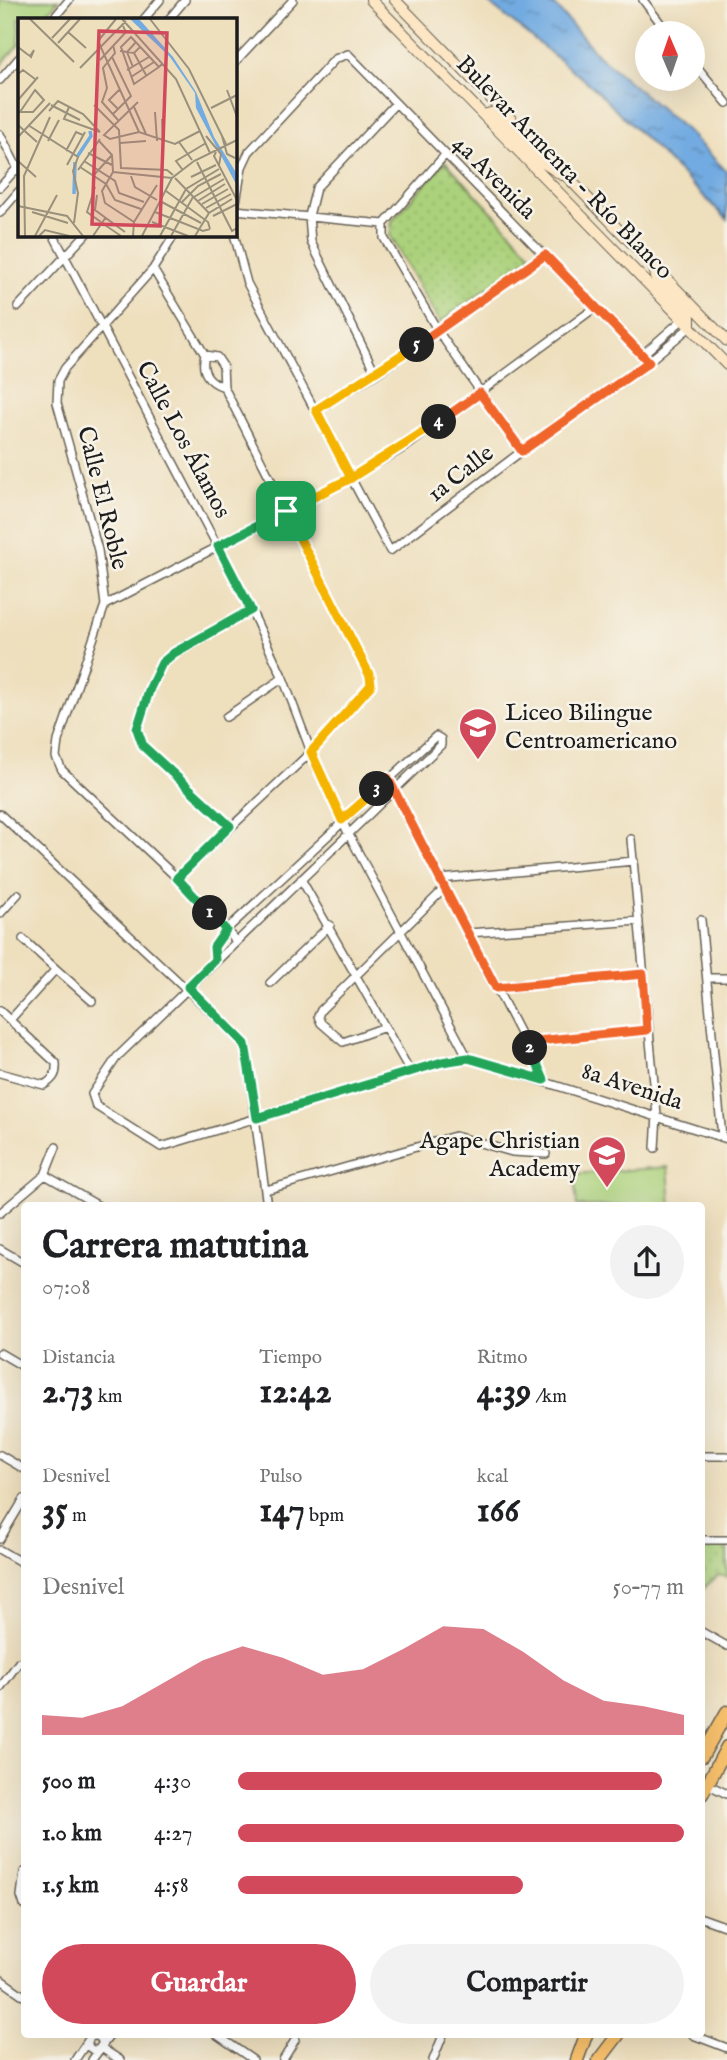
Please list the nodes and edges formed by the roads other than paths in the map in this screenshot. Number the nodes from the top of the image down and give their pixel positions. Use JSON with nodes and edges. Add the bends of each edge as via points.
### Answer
{"nodes":[{"id":1,"x":69,"y":0,"type":"edge"},
{"id":2,"x":160,"y":0,"type":"edge"},
{"id":3,"x":185,"y":0,"type":"edge"},
{"id":4,"x":293,"y":0,"type":"edge"},
{"id":5,"x":371,"y":0,"type":"edge"},
{"id":6,"x":395,"y":0,"type":"edge"},
{"id":7,"x":643,"y":0,"type":"edge"},
{"id":8,"x":54,"y":18,"type":"edge"},
{"id":9,"x":145,"y":18,"type":"edge"},
{"id":10,"x":170,"y":18,"type":"edge"},
{"id":11,"x":659,"y":21,"type":"edge"},
{"id":12,"x":18,"y":59,"type":"edge"},
{"id":13,"x":236,"y":61,"type":"edge"},
{"id":14,"x":705,"y":76,"type":"edge"},
{"id":15,"x":0,"y":80,"type":"edge"},
{"id":16,"x":727,"y":103,"type":"edge"},
{"id":17,"x":395,"y":104,"type":"junction"},
{"id":18,"x":483,"y":115,"type":"junction"},
{"id":19,"x":0,"y":134,"type":"edge"},
{"id":20,"x":444,"y":156,"type":"junction"},
{"id":21,"x":18,"y":166,"type":"edge"},
{"id":22,"x":18,"y":169,"type":"edge"},
{"id":23,"x":572,"y":180,"type":"junction"},
{"id":24,"x":0,"y":187,"type":"edge"},
{"id":25,"x":18,"y":192,"type":"edge"},
{"id":26,"x":236,"y":206,"type":"edge"},
{"id":27,"x":236,"y":212,"type":"edge"},
{"id":28,"x":0,"y":213,"type":"edge"},
{"id":29,"x":309,"y":216,"type":"junction"},
{"id":30,"x":384,"y":224,"type":"junction"},
{"id":31,"x":54,"y":236,"type":"edge"},
{"id":32,"x":84,"y":236,"type":"edge"},
{"id":33,"x":174,"y":236,"type":"edge"},
{"id":34,"x":235,"y":236,"type":"edge"},
{"id":35,"x":545,"y":255,"type":"junction"},
{"id":36,"x":65,"y":259,"type":"junction"},
{"id":37,"x":654,"y":267,"type":"junction"},
{"id":38,"x":153,"y":269,"type":"junction"},
{"id":39,"x":18,"y":307,"type":"dead end"},
{"id":40,"x":596,"y":307,"type":"junction"},
{"id":41,"x":686,"y":324,"type":"junction"},
{"id":42,"x":101,"y":327,"type":"junction"},
{"id":43,"x":438,"y":331,"type":"junction"},
{"id":44,"x":727,"y":341,"type":"edge"},
{"id":45,"x":205,"y":355,"type":"junction"},
{"id":46,"x":642,"y":355,"type":"junction"},
{"id":47,"x":649,"y":362,"type":"junction"},
{"id":48,"x":727,"y":365,"type":"edge"},
{"id":49,"x":376,"y":374,"type":"junction"},
{"id":50,"x":224,"y":387,"type":"junction"},
{"id":51,"x":480,"y":393,"type":"junction"},
{"id":52,"x":316,"y":410,"type":"junction"},
{"id":53,"x":522,"y":451,"type":"junction"},
{"id":54,"x":351,"y":478,"type":"junction"},
{"id":55,"x":286,"y":511,"type":"junction"},
{"id":56,"x":218,"y":546,"type":"junction"},
{"id":57,"x":105,"y":605,"type":"junction"},
{"id":58,"x":251,"y":610,"type":"junction"},
{"id":59,"x":283,"y":677,"type":"junction"},
{"id":60,"x":226,"y":717,"type":"dead end"},
{"id":61,"x":311,"y":752,"type":"junction"},
{"id":62,"x":388,"y":778,"type":"junction"},
{"id":63,"x":394,"y":791,"type":"junction"},
{"id":64,"x":0,"y":814,"type":"edge"},
{"id":65,"x":342,"y":820,"type":"junction"},
{"id":66,"x":230,"y":826,"type":"junction"},
{"id":67,"x":348,"y":833,"type":"junction"},
{"id":68,"x":631,"y":839,"type":"dead end"},
{"id":69,"x":634,"y":861,"type":"junction"},
{"id":70,"x":177,"y":878,"type":"junction"},
{"id":71,"x":440,"y":878,"type":"junction"},
{"id":72,"x":301,"y":879,"type":"junction"},
{"id":73,"x":445,"y":888,"type":"junction"},
{"id":74,"x":18,"y":894,"type":"dead end"},
{"id":75,"x":0,"y":914,"type":"edge"},
{"id":76,"x":701,"y":920,"type":"dead end"},
{"id":77,"x":639,"y":921,"type":"junction"},
{"id":78,"x":330,"y":925,"type":"junction"},
{"id":79,"x":226,"y":930,"type":"junction"},
{"id":80,"x":468,"y":933,"type":"junction"},
{"id":81,"x":401,"y":934,"type":"junction"},
{"id":82,"x":23,"y":939,"type":"dead end"},
{"id":83,"x":236,"y":941,"type":"junction"},
{"id":84,"x":215,"y":960,"type":"junction"},
{"id":85,"x":56,"y":969,"type":"junction"},
{"id":86,"x":643,"y":974,"type":"junction"},
{"id":87,"x":357,"y":976,"type":"junction"},
{"id":88,"x":707,"y":978,"type":"junction"},
{"id":89,"x":727,"y":978,"type":"edge"},
{"id":90,"x":270,"y":983,"type":"dead end"},
{"id":91,"x":188,"y":987,"type":"junction"},
{"id":92,"x":496,"y":988,"type":"junction"},
{"id":93,"x":92,"y":1002,"type":"dead end"},
{"id":94,"x":0,"y":1012,"type":"edge"},
{"id":95,"x":10,"y":1020,"type":"junction"},
{"id":96,"x":385,"y":1027,"type":"junction"},
{"id":97,"x":647,"y":1030,"type":"junction"},
{"id":98,"x":527,"y":1042,"type":"junction"},
{"id":99,"x":468,"y":1058,"type":"junction"},
{"id":100,"x":410,"y":1071,"type":"junction"},
{"id":101,"x":0,"y":1073,"type":"edge"},
{"id":102,"x":544,"y":1080,"type":"junction"},
{"id":103,"x":657,"y":1115,"type":"junction"},
{"id":104,"x":257,"y":1118,"type":"junction"},
{"id":105,"x":724,"y":1138,"type":"edge"},
{"id":106,"x":56,"y":1147,"type":"dead end"},
{"id":107,"x":654,"y":1148,"type":"dead end"},
{"id":108,"x":546,"y":1153,"type":"dead end"},
{"id":109,"x":45,"y":1175,"type":"junction"},
{"id":110,"x":266,"y":1189,"type":"junction"},
{"id":111,"x":92,"y":1202,"type":"edge"},
{"id":112,"x":267,"y":1202,"type":"edge"},
{"id":113,"x":0,"y":1213,"type":"edge"},
{"id":114,"x":0,"y":1249,"type":"edge"},
{"id":115,"x":21,"y":1261,"type":"edge"},
{"id":116,"x":0,"y":1353,"type":"edge"},
{"id":117,"x":21,"y":1365,"type":"edge"},
{"id":118,"x":0,"y":1455,"type":"edge"},
{"id":119,"x":705,"y":1456,"type":"edge"},
{"id":120,"x":727,"y":1456,"type":"edge"},
{"id":121,"x":21,"y":1467,"type":"edge"},
{"id":122,"x":21,"y":1504,"type":"edge"},
{"id":123,"x":0,"y":1539,"type":"edge"},
{"id":124,"x":705,"y":1540,"type":"edge"},
{"id":125,"x":727,"y":1540,"type":"edge"},
{"id":126,"x":0,"y":1550,"type":"edge"},
{"id":127,"x":21,"y":1562,"type":"edge"},
{"id":128,"x":705,"y":1634,"type":"edge"},
{"id":129,"x":727,"y":1646,"type":"edge"},
{"id":130,"x":19,"y":1662,"type":"dead end"},
{"id":131,"x":0,"y":1688,"type":"edge"},
{"id":132,"x":727,"y":1704,"type":"edge"},
{"id":133,"x":727,"y":1712,"type":"edge"},
{"id":134,"x":705,"y":1743,"type":"edge"},
{"id":135,"x":727,"y":1747,"type":"edge"},
{"id":136,"x":705,"y":1751,"type":"edge"},
{"id":137,"x":705,"y":1789,"type":"edge"},
{"id":138,"x":727,"y":1794,"type":"edge"},
{"id":139,"x":705,"y":1919,"type":"edge"},
{"id":140,"x":727,"y":1927,"type":"edge"},
{"id":141,"x":0,"y":1979,"type":"edge"},
{"id":142,"x":21,"y":1994,"type":"edge"},
{"id":143,"x":86,"y":2038,"type":"edge"},
{"id":144,"x":87,"y":2038,"type":"edge"},
{"id":145,"x":108,"y":2038,"type":"edge"},
{"id":146,"x":221,"y":2038,"type":"edge"},
{"id":147,"x":442,"y":2038,"type":"edge"},
{"id":148,"x":585,"y":2038,"type":"edge"},
{"id":149,"x":616,"y":2038,"type":"edge"},
{"id":150,"x":701,"y":2038,"type":"edge"},
{"id":151,"x":295,"y":2040,"type":"dead end"},
{"id":152,"x":100,"y":2047,"type":"junction"},
{"id":153,"x":727,"y":2048,"type":"edge"},
{"id":154,"x":75,"y":2060,"type":"edge"},
{"id":155,"x":92,"y":2060,"type":"edge"},
{"id":156,"x":120,"y":2060,"type":"edge"},
{"id":157,"x":253,"y":2060,"type":"edge"},
{"id":158,"x":283,"y":2060,"type":"edge"},
{"id":159,"x":433,"y":2060,"type":"edge"},
{"id":160,"x":577,"y":2060,"type":"edge"},
{"id":161,"x":599,"y":2060,"type":"edge"}],
"edges":[{"from":1,"to":8,"type":"street"},
{"from":2,"to":9,"type":"street"},
{"from":3,"to":10,"type":"street"},
{"from":4,"to":13,"type":"street"},
{"from":5,"to":18,"type":"main road","name":"Bulevar Armenta - Río Blanco"},
{"from":6,"to":23,"type":"main road","name":"Bulevar Armenta - Río Blanco"},
{"from":7,"to":11,"type":"street"},
{"from":12,"to":15,"type":"street"},
{"from":14,"to":16,"type":"street"},
{"from":17,"to":20,"type":"street","name":"4a Avenida"},
{"from":17,"to":26,"type":"street","name":"4a Avenida","via":[[348,54],[342,54],[249,152]]},
{"from":17,"to":29,"type":"street","via":[[316,188]]},
{"from":18,"to":23,"type":"main road","via":[[494,112],[539,160]]},
{"from":18,"to":41,"type":"main road","name":"Bulevar Armenta - Río Blanco"},
{"from":19,"to":21,"type":"street"},
{"from":20,"to":30,"type":"street"},
{"from":20,"to":35,"type":"street","name":"4a Avenida"},
{"from":22,"to":24,"type":"street"},
{"from":23,"to":37,"type":"main road","name":"Bulevar Armenta - Río Blanco"},
{"from":25,"to":28,"type":"street"},
{"from":27,"to":29,"type":"street"},
{"from":29,"to":30,"type":"street"},
{"from":29,"to":49,"type":"street","via":[[311,242]]},
{"from":30,"to":43,"type":"street","via":[[384,238]]},
{"from":31,"to":36,"type":"street","name":"Calle Los Álamos"},
{"from":32,"to":36,"type":"street"},
{"from":33,"to":38,"type":"street","name":"Calle El Roble"},
{"from":34,"to":52,"type":"street","via":[[247,283]]},
{"from":35,"to":40,"type":"street","name":"4a Avenida"},
{"from":35,"to":43,"type":"street"},
{"from":36,"to":39,"type":"street"},
{"from":36,"to":42,"type":"street","name":"Calle Los Álamos"},
{"from":37,"to":41,"type":"main road","via":[[657,282],[690,317]]},
{"from":37,"to":44,"type":"main road","name":"Bulevar Armenta - Río Blanco"},
{"from":38,"to":42,"type":"street","name":"Calle El Roble"},
{"from":38,"to":45,"type":"street"},
{"from":40,"to":46,"type":"street","name":"4a Avenida"},
{"from":40,"to":51,"type":"street"},
{"from":41,"to":46,"type":"street"},
{"from":41,"to":47,"type":"street","name":"1a Calle"},
{"from":41,"to":48,"type":"main road","name":"Bulevar Armenta - Río Blanco"},
{"from":42,"to":56,"type":"street","name":"Calle Los Álamos"},
{"from":42,"to":57,"type":"street","name":"Calle El Roble","via":[[65,368],[55,394],[98,550]]},
{"from":43,"to":49,"type":"street"},
{"from":43,"to":51,"type":"street"},
{"from":45,"to":50,"type":"street","via":[[206,374],[212,383]]},
{"from":45,"to":50,"type":"street","via":[[217,357],[223,366]]},
{"from":46,"to":47,"type":"street","name":"4a Avenida"},
{"from":47,"to":53,"type":"street","name":"1a Calle"},
{"from":49,"to":52,"type":"street"},
{"from":50,"to":55,"type":"street"},
{"from":51,"to":53,"type":"street"},
{"from":51,"to":54,"type":"street","via":[[407,446]]},
{"from":52,"to":54,"type":"street"},
{"from":53,"to":54,"type":"street","name":"1a Calle","via":[[390,551]]},
{"from":54,"to":55,"type":"street"},
{"from":55,"to":56,"type":"street"},
{"from":55,"to":61,"type":"street","via":[[371,685]]},
{"from":56,"to":57,"type":"street"},
{"from":56,"to":58,"type":"street","name":"Calle Los Álamos"},
{"from":57,"to":70,"type":"street","name":"Calle El Roble","via":[[56,757],[62,770]]},
{"from":58,"to":59,"type":"street","name":"Calle Los Álamos"},
{"from":58,"to":66,"type":"street","via":[[162,663],[137,729],[143,746]]},
{"from":59,"to":60,"type":"street"},
{"from":59,"to":61,"type":"street","name":"Calle Los Álamos"},
{"from":61,"to":65,"type":"street","name":"Calle Los Álamos"},
{"from":61,"to":66,"type":"street"},
{"from":62,"to":63,"type":"street"},
{"from":62,"to":63,"type":"street","via":[[431,737],[441,738],[441,745]]},
{"from":62,"to":65,"type":"street"},
{"from":63,"to":67,"type":"street"},
{"from":63,"to":71,"type":"street"},
{"from":64,"to":91,"type":"street"},
{"from":65,"to":67,"type":"street","name":"Calle Los Álamos"},
{"from":65,"to":79,"type":"street"},
{"from":66,"to":70,"type":"street"},
{"from":67,"to":72,"type":"street"},
{"from":67,"to":81,"type":"street","name":"Calle Los Álamos"},
{"from":68,"to":69,"type":"street"},
{"from":69,"to":71,"type":"street"},
{"from":69,"to":77,"type":"street"},
{"from":70,"to":79,"type":"street","name":"Calle El Roble"},
{"from":71,"to":73,"type":"street"},
{"from":72,"to":78,"type":"street"},
{"from":72,"to":83,"type":"street"},
{"from":73,"to":80,"type":"street"},
{"from":73,"to":81,"type":"street"},
{"from":74,"to":75,"type":"street"},
{"from":76,"to":88,"type":"street"},
{"from":77,"to":80,"type":"street"},
{"from":77,"to":86,"type":"street"},
{"from":78,"to":87,"type":"street"},
{"from":78,"to":90,"type":"street"},
{"from":79,"to":83,"type":"street","name":"Calle El Roble"},
{"from":79,"to":84,"type":"street","via":[[214,947]]},
{"from":80,"to":92,"type":"street"},
{"from":81,"to":87,"type":"street"},
{"from":81,"to":99,"type":"street","name":"Calle Los Álamos"},
{"from":82,"to":85,"type":"street"},
{"from":83,"to":84,"type":"street"},
{"from":84,"to":91,"type":"street"},
{"from":85,"to":93,"type":"street"},
{"from":85,"to":95,"type":"street"},
{"from":86,"to":92,"type":"street"},
{"from":86,"to":97,"type":"street"},
{"from":87,"to":96,"type":"street"},
{"from":87,"to":96,"type":"street","via":[[321,1010],[321,1023],[343,1042]]},
{"from":88,"to":89,"type":"street"},
{"from":88,"to":105,"type":"street"},
{"from":91,"to":104,"type":"street","via":[[245,1044]]},
{"from":91,"to":104,"type":"street","name":"8a Avenida","via":[[117,1057],[92,1100],[161,1147]]},
{"from":92,"to":98,"type":"street"},
{"from":94,"to":95,"type":"street"},
{"from":95,"to":101,"type":"street","via":[[56,1063],[52,1080],[44,1085]]},
{"from":96,"to":100,"type":"street"},
{"from":97,"to":98,"type":"street"},
{"from":97,"to":103,"type":"street"},
{"from":98,"to":102,"type":"street"},
{"from":99,"to":100,"type":"street","name":"8a Avenida"},
{"from":99,"to":102,"type":"street","name":"8a Avenida"},
{"from":100,"to":104,"type":"street","name":"8a Avenida"},
{"from":102,"to":103,"type":"street","name":"8a Avenida"},
{"from":103,"to":105,"type":"street","name":"8a Avenida"},
{"from":103,"to":107,"type":"street"},
{"from":104,"to":110,"type":"street"},
{"from":106,"to":109,"type":"street"},
{"from":108,"to":110,"type":"street","via":[[512,1152],[455,1136]]},
{"from":109,"to":111,"type":"street"},
{"from":109,"to":113,"type":"street"},
{"from":110,"to":112,"type":"street"},
{"from":114,"to":115,"type":"street"},
{"from":116,"to":117,"type":"street"},
{"from":118,"to":121,"type":"street"},
{"from":119,"to":120,"type":"street"},
{"from":122,"to":123,"type":"street"},
{"from":124,"to":125,"type":"street"},
{"from":126,"to":127,"type":"street"},
{"from":128,"to":129,"type":"street"},
{"from":130,"to":131,"type":"street"},
{"from":132,"to":134,"type":"highway"},
{"from":133,"to":136,"type":"highway"},
{"from":135,"to":137,"type":"highway"},
{"from":137,"to":138,"type":"street"},
{"from":139,"to":140,"type":"street"},
{"from":141,"to":142,"type":"street"},
{"from":143,"to":154,"type":"street"},
{"from":144,"to":152,"type":"street","via":[[91,2048]]},
{"from":145,"to":152,"type":"street"},
{"from":146,"to":157,"type":"street"},
{"from":147,"to":159,"type":"street"},
{"from":148,"to":160,"type":"highway"},
{"from":149,"to":161,"type":"highway"},
{"from":150,"to":153,"type":"street"},
{"from":151,"to":158,"type":"street"},
{"from":152,"to":155,"type":"street"},
{"from":152,"to":156,"type":"street"}]}
